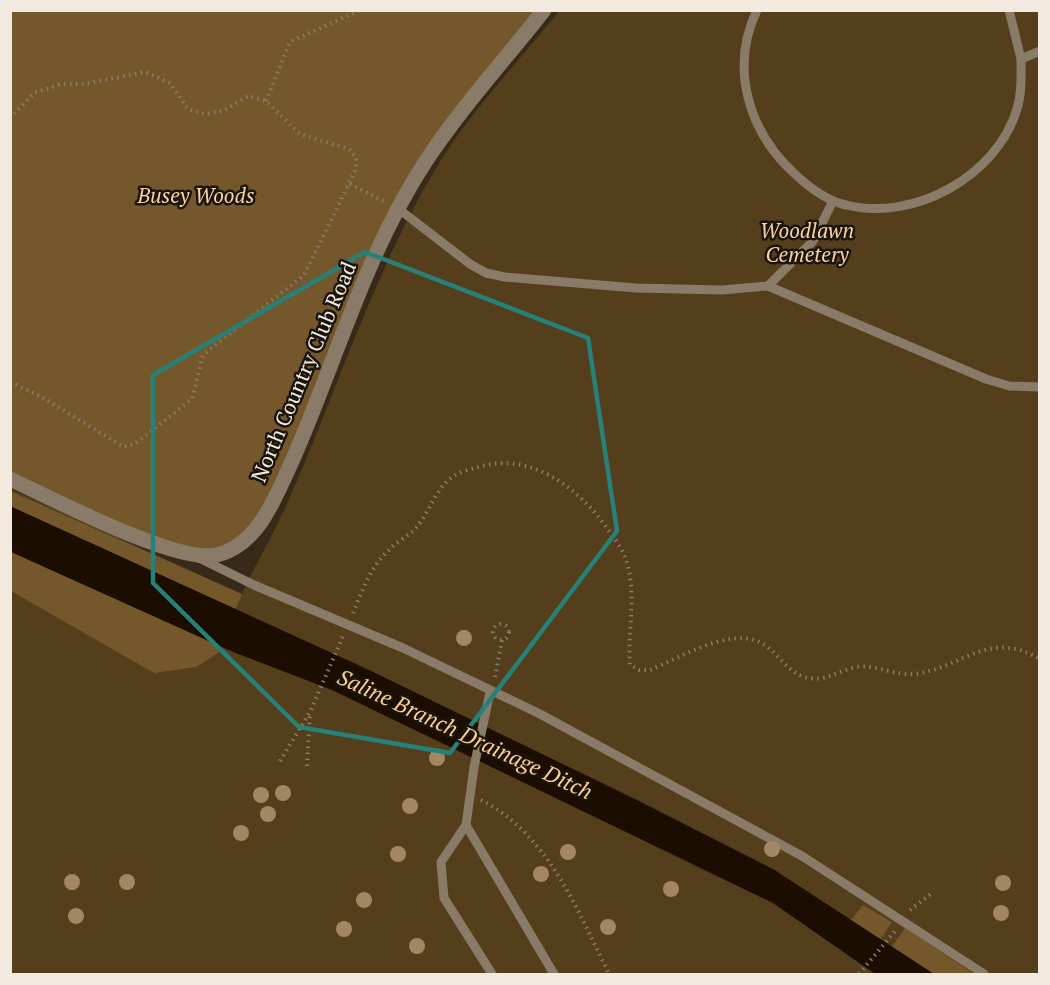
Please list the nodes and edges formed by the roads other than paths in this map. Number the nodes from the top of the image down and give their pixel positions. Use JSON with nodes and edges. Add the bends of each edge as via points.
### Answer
{"nodes":[{"id":1,"x":544,"y":10,"type":"edge"},
{"id":2,"x":757,"y":10,"type":"edge"},
{"id":3,"x":1010,"y":10,"type":"edge"},
{"id":4,"x":1040,"y":51,"type":"edge"},
{"id":5,"x":1020,"y":59,"type":"junction"},
{"id":6,"x":833,"y":201,"type":"junction"},
{"id":7,"x":399,"y":210,"type":"junction"},
{"id":8,"x":768,"y":286,"type":"junction"},
{"id":9,"x":1040,"y":387,"type":"edge"},
{"id":10,"x":10,"y":479,"type":"edge"},
{"id":11,"x":194,"y":556,"type":"junction"},
{"id":12,"x":490,"y":692,"type":"junction"},
{"id":13,"x":466,"y":825,"type":"junction"},
{"id":14,"x":492,"y":975,"type":"edge"},
{"id":15,"x":554,"y":975,"type":"edge"},
{"id":16,"x":984,"y":975,"type":"edge"}],
"edges":[{"from":1,"to":7,"type":"street","name":"North Country Club Road","via":[[424,165]]},
{"from":2,"to":6,"type":"lane","via":[[744,47],[743,71],[755,121],[781,162]]},
{"from":3,"to":5,"type":"lane"},
{"from":4,"to":5,"type":"lane"},
{"from":5,"to":6,"type":"lane","via":[[1022,86],[1010,127],[993,152],[968,177],[930,198],[900,206],[867,208]]},
{"from":6,"to":8,"type":"lane","via":[[813,241]]},
{"from":7,"to":8,"type":"lane","via":[[470,264],[504,277],[636,288],[722,290]]},
{"from":7,"to":11,"type":"street","name":"North Country Club Road","via":[[354,304],[305,430],[261,523],[232,550],[215,556]]},
{"from":8,"to":9,"type":"lane","via":[[986,379],[1009,386]]},
{"from":10,"to":11,"type":"street","name":"North Country Club Road","via":[[159,545]]},
{"from":11,"to":12,"type":"lane","via":[[403,648]]},
{"from":12,"to":13,"type":"lane"},
{"from":12,"to":16,"type":"lane","via":[[551,720],[784,846]]},
{"from":13,"to":14,"type":"lane","via":[[441,862],[444,898]]},
{"from":13,"to":15,"type":"lane"}]}
